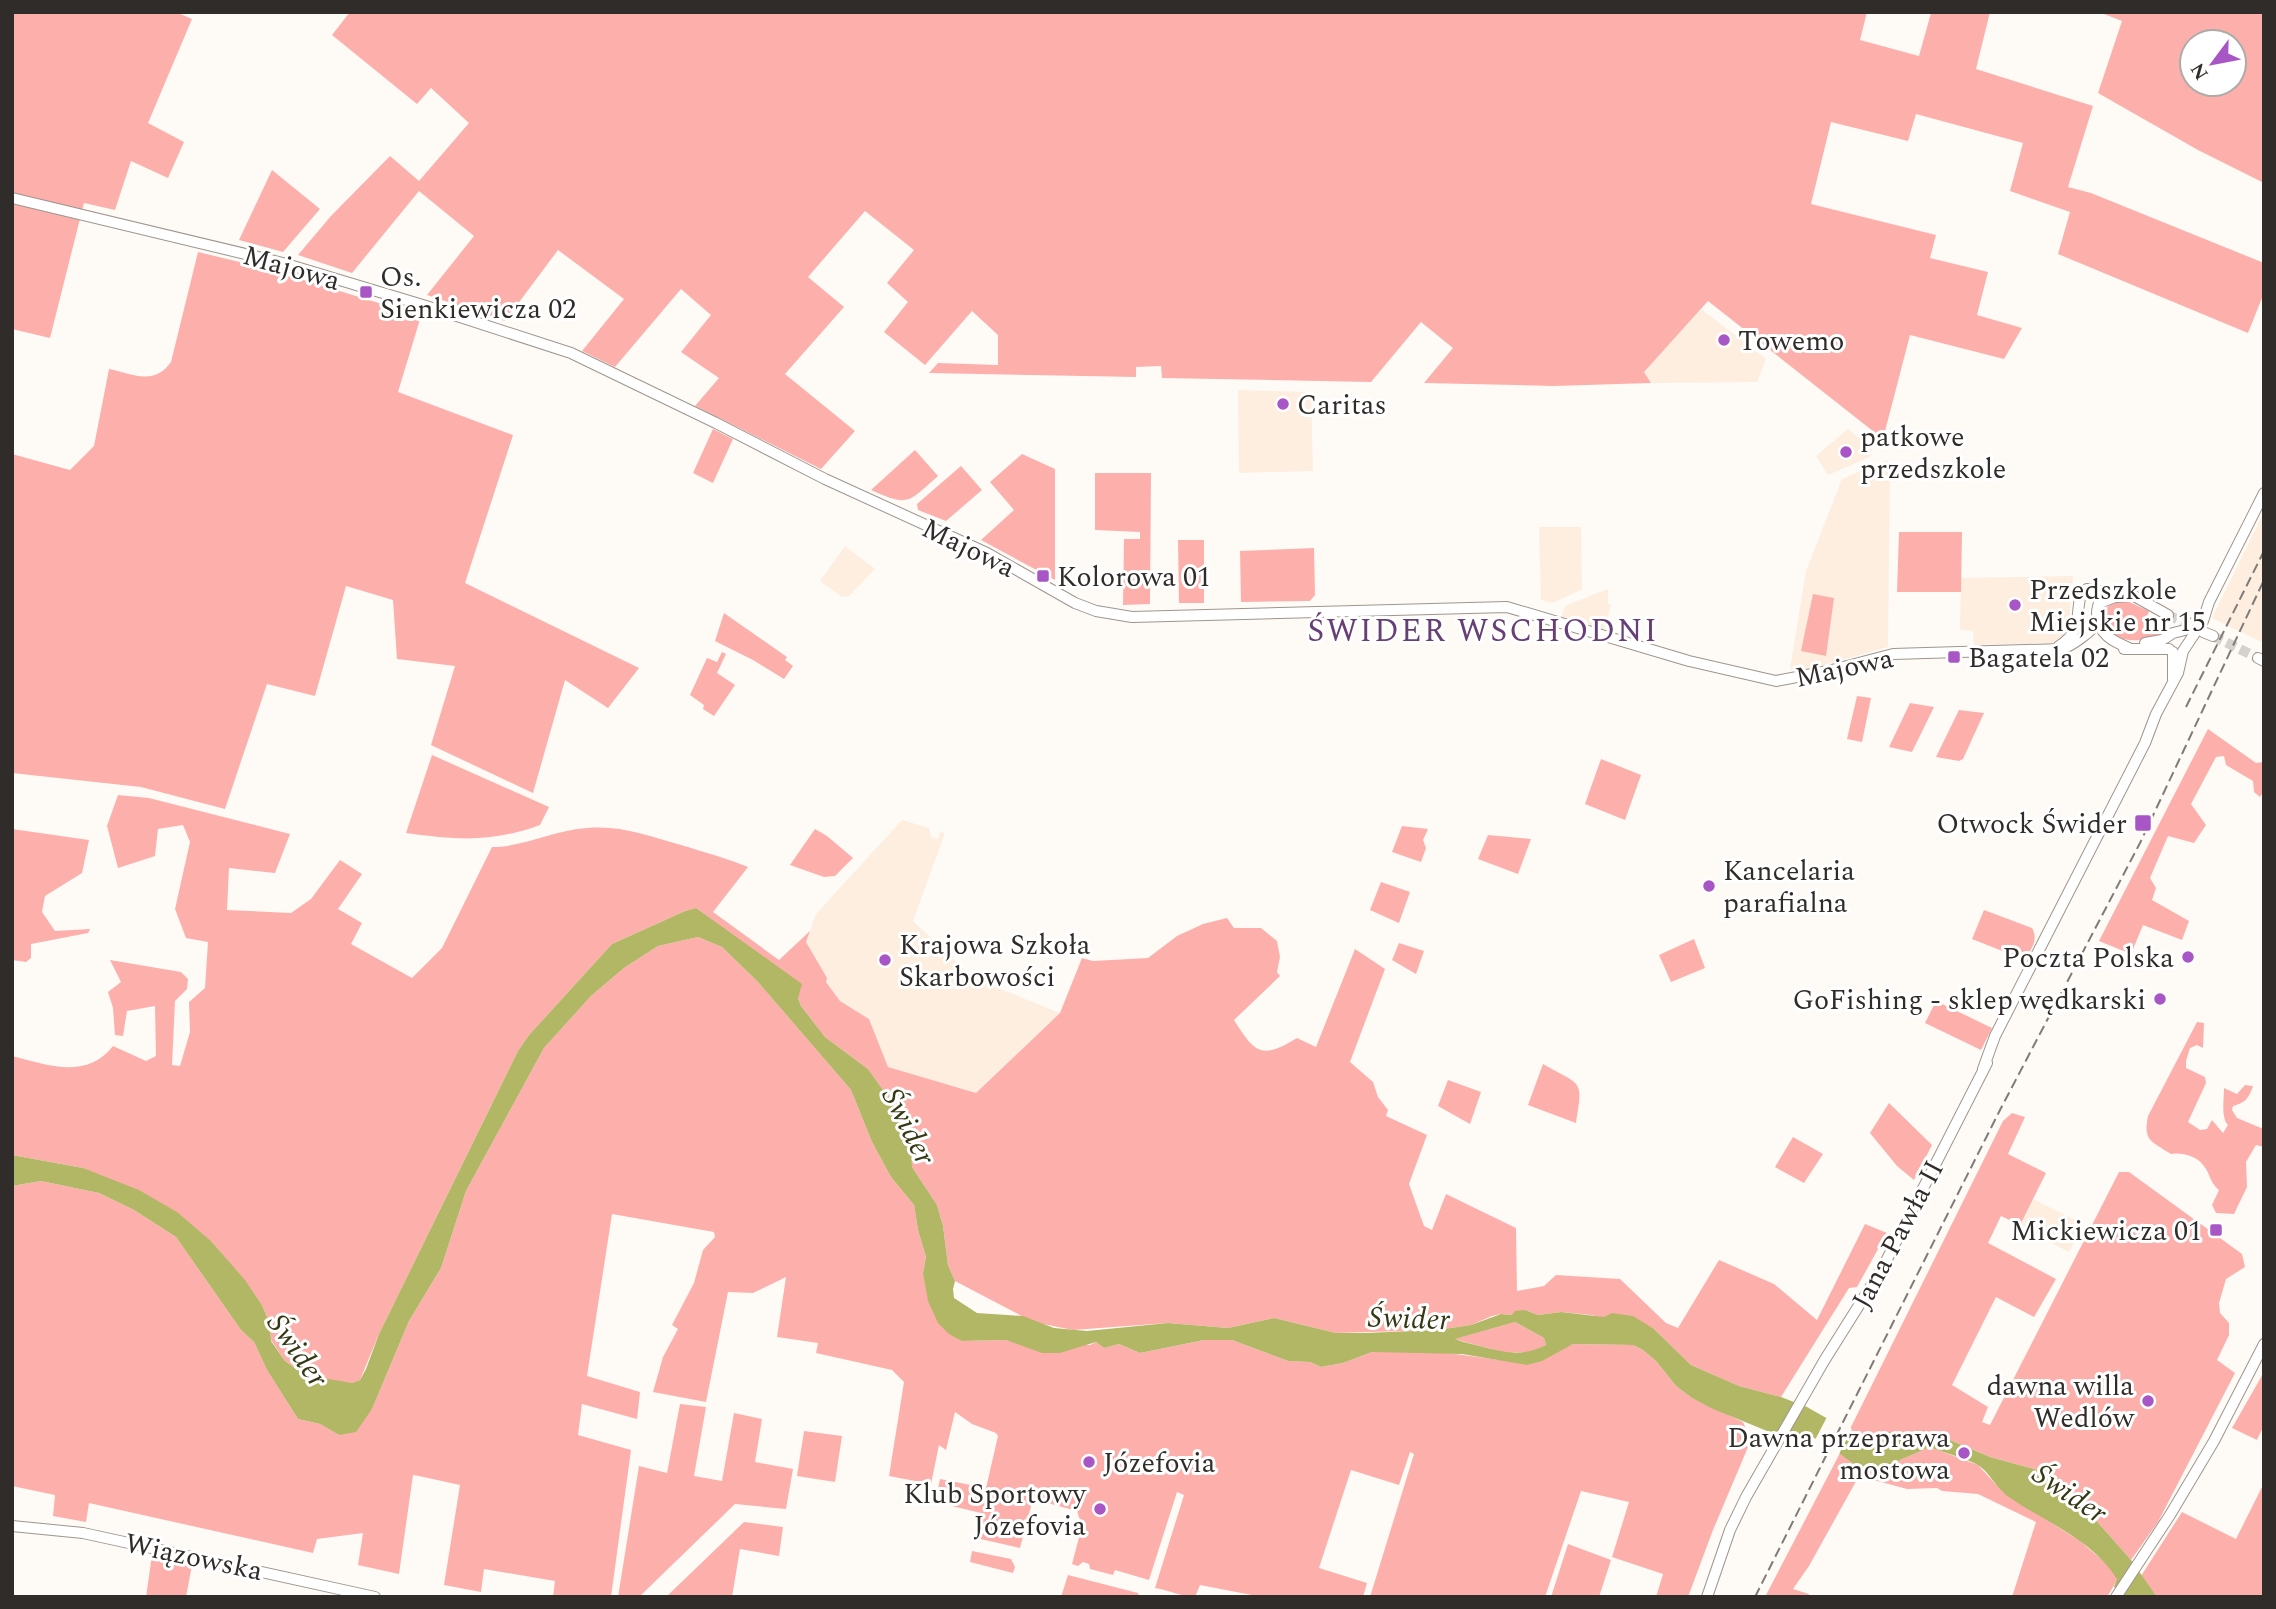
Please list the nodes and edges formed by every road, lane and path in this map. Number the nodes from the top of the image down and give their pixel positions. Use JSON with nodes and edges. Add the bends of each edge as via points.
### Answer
{"nodes":[{"id":1,"x":12,"y":198,"type":"edge"},
{"id":2,"x":2264,"y":493,"type":"edge"},
{"id":3,"x":2095,"y":591,"type":"junction"},
{"id":4,"x":2136,"y":597,"type":"junction"},
{"id":5,"x":2099,"y":603,"type":"junction"},
{"id":6,"x":2205,"y":613,"type":"junction"},
{"id":7,"x":2168,"y":615,"type":"tunnel mouth"},
{"id":8,"x":2098,"y":622,"type":"junction"},
{"id":9,"x":2078,"y":623,"type":"junction"},
{"id":10,"x":2088,"y":630,"type":"junction"},
{"id":11,"x":2175,"y":633,"type":"junction"},
{"id":12,"x":2131,"y":648,"type":"junction"},
{"id":13,"x":2178,"y":649,"type":"junction"},
{"id":14,"x":2049,"y":650,"type":"junction"},
{"id":15,"x":2264,"y":1343,"type":"edge"},
{"id":16,"x":12,"y":1526,"type":"edge"},
{"id":17,"x":375,"y":1597,"type":"edge"},
{"id":18,"x":1706,"y":1597,"type":"edge"},
{"id":19,"x":2116,"y":1597,"type":"edge"}],
"edges":[{"from":1,"to":14,"type":"street","name":"Majowa","via":[[283,263],[571,353],[825,479],[987,553],[1096,611],[1132,617],[1507,607],[1689,661],[1776,681],[1893,654]]},
{"from":2,"to":6,"type":"street"},
{"from":3,"to":4,"type":"street","via":[[2126,590]]},
{"from":3,"to":5,"type":"street"},
{"from":3,"to":9,"type":"street","via":[[2087,589],[2081,594]]},
{"from":4,"to":5,"type":"street","via":[[2119,596]]},
{"from":4,"to":7,"type":"street"},
{"from":5,"to":8,"type":"street"},
{"from":6,"to":11,"type":"street"},
{"from":6,"to":13,"type":"street","via":[[2200,627]]},
{"from":8,"to":10,"type":"street"},
{"from":8,"to":12,"type":"street","via":[[2112,640]]},
{"from":9,"to":10,"type":"street"},
{"from":9,"to":14,"type":"street","via":[[2068,639]]},
{"from":10,"to":12,"type":"street","via":[[2111,647]]},
{"from":10,"to":14,"type":"street","via":[[2068,647]]},
{"from":11,"to":12,"type":"street"},
{"from":11,"to":13,"type":"street","name":"Jana Pawła II","via":[[2167,640]]},
{"from":11,"to":13,"type":"street","via":[[2185,636]]},
{"from":12,"to":13,"type":"street"},
{"from":13,"to":18,"type":"street","name":"Jana Pawła II","via":[[2173,680],[2146,743],[2060,922],[2050,930],[2001,1028],[1999,1044],[1883,1267],[1804,1395],[1730,1530]]},
{"from":15,"to":19,"type":"street","via":[[2214,1441]]},
{"from":16,"to":17,"type":"street","name":"Wiązowska","via":[[83,1532]]}]}
